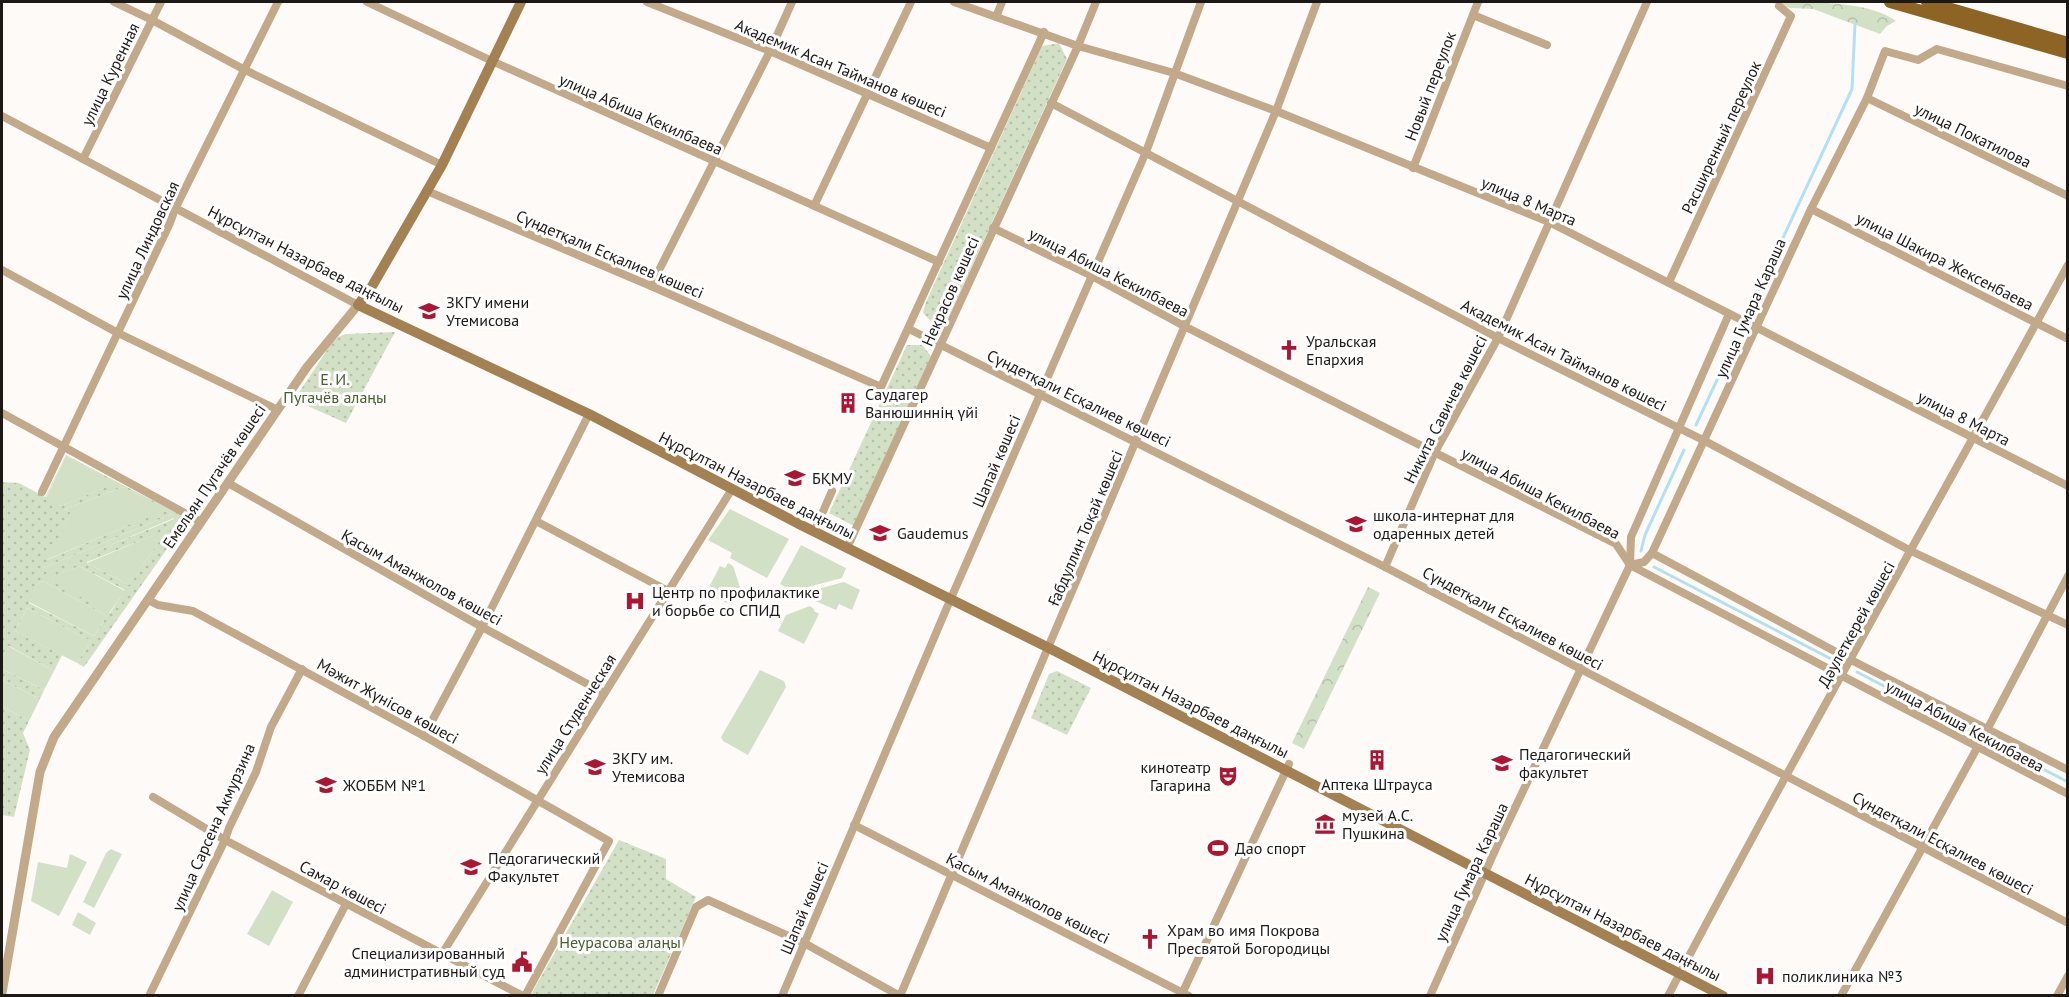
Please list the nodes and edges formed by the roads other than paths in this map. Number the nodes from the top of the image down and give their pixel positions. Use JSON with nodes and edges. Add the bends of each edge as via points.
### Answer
{"nodes":[{"id":1,"x":114,"y":2,"type":"edge"},
{"id":2,"x":161,"y":2,"type":"edge"},
{"id":3,"x":278,"y":2,"type":"edge"},
{"id":4,"x":367,"y":2,"type":"edge"},
{"id":5,"x":521,"y":2,"type":"edge"},
{"id":6,"x":647,"y":2,"type":"edge"},
{"id":7,"x":792,"y":2,"type":"edge"},
{"id":8,"x":911,"y":2,"type":"edge"},
{"id":9,"x":954,"y":2,"type":"edge"},
{"id":10,"x":1002,"y":2,"type":"edge"},
{"id":11,"x":1096,"y":2,"type":"edge"},
{"id":12,"x":1201,"y":2,"type":"edge"},
{"id":13,"x":1317,"y":2,"type":"edge"},
{"id":14,"x":1478,"y":2,"type":"edge"},
{"id":15,"x":1647,"y":2,"type":"edge"},
{"id":16,"x":1890,"y":2,"type":"edge"},
{"id":17,"x":1928,"y":2,"type":"edge"},
{"id":18,"x":1779,"y":6,"type":"dead end"},
{"id":19,"x":1473,"y":15,"type":"junction"},
{"id":20,"x":996,"y":16,"type":"junction"},
{"id":21,"x":152,"y":20,"type":"junction"},
{"id":22,"x":1044,"y":32,"type":"junction"},
{"id":23,"x":2067,"y":43,"type":"edge"},
{"id":24,"x":1547,"y":45,"type":"dead end"},
{"id":25,"x":1078,"y":46,"type":"junction"},
{"id":26,"x":770,"y":51,"type":"junction"},
{"id":27,"x":2067,"y":53,"type":"edge"},
{"id":28,"x":492,"y":61,"type":"junction"},
{"id":29,"x":245,"y":70,"type":"junction"},
{"id":30,"x":1174,"y":73,"type":"junction"},
{"id":31,"x":2067,"y":86,"type":"edge"},
{"id":32,"x":868,"y":93,"type":"junction"},
{"id":33,"x":1867,"y":98,"type":"junction"},
{"id":34,"x":1051,"y":103,"type":"junction"},
{"id":35,"x":1276,"y":111,"type":"junction"},
{"id":36,"x":2,"y":116,"type":"edge"},
{"id":37,"x":991,"y":148,"type":"junction"},
{"id":38,"x":1146,"y":152,"type":"junction"},
{"id":39,"x":83,"y":159,"type":"junction"},
{"id":40,"x":713,"y":161,"type":"junction"},
{"id":41,"x":441,"y":165,"type":"junction"},
{"id":42,"x":1413,"y":168,"type":"junction"},
{"id":43,"x":428,"y":191,"type":"junction"},
{"id":44,"x":2067,"y":196,"type":"edge"},
{"id":45,"x":1237,"y":200,"type":"junction"},
{"id":46,"x":814,"y":206,"type":"junction"},
{"id":47,"x":1810,"y":208,"type":"junction"},
{"id":48,"x":175,"y":209,"type":"junction"},
{"id":49,"x":1549,"y":222,"type":"junction"},
{"id":50,"x":993,"y":228,"type":"junction"},
{"id":51,"x":939,"y":262,"type":"junction"},
{"id":52,"x":2067,"y":265,"type":"edge"},
{"id":53,"x":2,"y":270,"type":"edge"},
{"id":54,"x":1092,"y":276,"type":"junction"},
{"id":55,"x":1669,"y":282,"type":"junction"},
{"id":56,"x":651,"y":286,"type":"junction"},
{"id":57,"x":358,"y":305,"type":"junction"},
{"id":58,"x":1729,"y":314,"type":"junction"},
{"id":59,"x":2037,"y":322,"type":"junction"},
{"id":60,"x":1184,"y":326,"type":"junction"},
{"id":61,"x":1756,"y":327,"type":"junction"},
{"id":62,"x":909,"y":329,"type":"junction"},
{"id":63,"x":118,"y":333,"type":"junction"},
{"id":64,"x":1498,"y":338,"type":"junction"},
{"id":65,"x":2067,"y":339,"type":"edge"},
{"id":66,"x":941,"y":345,"type":"junction"},
{"id":67,"x":881,"y":387,"type":"joint"},
{"id":68,"x":1040,"y":394,"type":"junction"},
{"id":69,"x":276,"y":409,"type":"junction"},
{"id":70,"x":2,"y":413,"type":"edge"},
{"id":71,"x":589,"y":414,"type":"junction"},
{"id":72,"x":1679,"y":428,"type":"junction"},
{"id":73,"x":1973,"y":438,"type":"junction"},
{"id":74,"x":1137,"y":441,"type":"junction"},
{"id":75,"x":1705,"y":441,"type":"junction"},
{"id":76,"x":62,"y":448,"type":"junction"},
{"id":77,"x":1435,"y":452,"type":"junction"},
{"id":78,"x":228,"y":483,"type":"junction"},
{"id":79,"x":2067,"y":486,"type":"edge"},
{"id":80,"x":732,"y":489,"type":"junction"},
{"id":81,"x":832,"y":491,"type":"dead end"},
{"id":82,"x":42,"y":492,"type":"dead end"},
{"id":83,"x":536,"y":521,"type":"junction"},
{"id":84,"x":201,"y":522,"type":"junction"},
{"id":85,"x":814,"y":532,"type":"junction"},
{"id":86,"x":847,"y":548,"type":"junction"},
{"id":87,"x":1911,"y":551,"type":"junction"},
{"id":88,"x":1652,"y":553,"type":"junction"},
{"id":89,"x":1630,"y":565,"type":"junction"},
{"id":90,"x":1385,"y":567,"type":"junction"},
{"id":91,"x":2067,"y":576,"type":"edge"},
{"id":92,"x":668,"y":591,"type":"junction"},
{"id":93,"x":951,"y":599,"type":"junction"},
{"id":94,"x":148,"y":600,"type":"junction"},
{"id":95,"x":2047,"y":615,"type":"junction"},
{"id":96,"x":2067,"y":626,"type":"edge"},
{"id":97,"x":482,"y":627,"type":"junction"},
{"id":98,"x":1049,"y":648,"type":"junction"},
{"id":99,"x":1851,"y":660,"type":"junction"},
{"id":100,"x":302,"y":669,"type":"junction"},
{"id":101,"x":1582,"y":670,"type":"junction"},
{"id":102,"x":1842,"y":676,"type":"junction"},
{"id":103,"x":604,"y":693,"type":"junction"},
{"id":104,"x":1988,"y":728,"type":"junction"},
{"id":105,"x":424,"y":736,"type":"junction"},
{"id":106,"x":1976,"y":747,"type":"junction"},
{"id":107,"x":1288,"y":767,"type":"junction"},
{"id":108,"x":2067,"y":770,"type":"edge"},
{"id":109,"x":1785,"y":776,"type":"junction"},
{"id":110,"x":2067,"y":794,"type":"edge"},
{"id":111,"x":153,"y":797,"type":"dead end"},
{"id":112,"x":538,"y":799,"type":"junction"},
{"id":113,"x":854,"y":825,"type":"junction"},
{"id":114,"x":225,"y":840,"type":"junction"},
{"id":115,"x":1922,"y":846,"type":"junction"},
{"id":116,"x":1485,"y":873,"type":"junction"},
{"id":117,"x":952,"y":874,"type":"junction"},
{"id":118,"x":346,"y":904,"type":"junction"},
{"id":119,"x":2067,"y":923,"type":"edge"},
{"id":120,"x":804,"y":944,"type":"junction"},
{"id":121,"x":442,"y":954,"type":"junction"},
{"id":122,"x":1680,"y":973,"type":"junction"},
{"id":123,"x":2067,"y":976,"type":"edge"},
{"id":124,"x":2,"y":993,"type":"edge"},
{"id":125,"x":1184,"y":995,"type":"edge"},
{"id":126,"x":149,"y":996,"type":"edge"},
{"id":127,"x":298,"y":996,"type":"edge"},
{"id":128,"x":524,"y":996,"type":"edge"},
{"id":129,"x":658,"y":996,"type":"edge"},
{"id":130,"x":782,"y":996,"type":"edge"},
{"id":131,"x":900,"y":996,"type":"edge"},
{"id":132,"x":1430,"y":996,"type":"edge"},
{"id":133,"x":1668,"y":996,"type":"edge"},
{"id":134,"x":1723,"y":996,"type":"edge"},
{"id":135,"x":1841,"y":996,"type":"edge"},
{"id":136,"x":2057,"y":996,"type":"edge"}],
"edges":[{"from":1,"to":21,"type":"street"},
{"from":2,"to":21,"type":"street","name":"улица Куренная"},
{"from":3,"to":29,"type":"street","name":"улица Линдовская"},
{"from":4,"to":28,"type":"street","name":"улица Абиша Кекилбаева"},
{"from":5,"to":28,"type":"main road","name":"Емельян Пугачёв көшесі"},
{"from":6,"to":26,"type":"street","name":"Академик Асан Тайманов көшесі"},
{"from":7,"to":26,"type":"street"},
{"from":8,"to":32,"type":"street"},
{"from":9,"to":20,"type":"street","name":"улица 8 Марта"},
{"from":10,"to":20,"type":"street"},
{"from":11,"to":25,"type":"street","name":"Некрасов көшесі"},
{"from":12,"to":30,"type":"street","name":"Шапай көшесі"},
{"from":13,"to":35,"type":"street","name":"Ғабдуллин Тоқай көшесі"},
{"from":14,"to":19,"type":"street","name":"Новый переулок"},
{"from":15,"to":49,"type":"street","name":"Никита Савичев көшесі"},
{"from":16,"to":27,"type":"main road"},
{"from":17,"to":23,"type":"main road"},
{"from":18,"to":55,"type":"street","name":"Расширенный переулок","via":[[1791,16]]},
{"from":19,"to":24,"type":"street","name":"Новый переулок"},
{"from":19,"to":42,"type":"street","name":"Новый переулок"},
{"from":20,"to":22,"type":"street","name":"улица 8 Марта"},
{"from":21,"to":29,"type":"street"},
{"from":21,"to":39,"type":"street","name":"улица Куренная"},
{"from":22,"to":25,"type":"street","name":"улица 8 Марта"},
{"from":22,"to":37,"type":"street","name":"Некрасов көшесі"},
{"from":25,"to":30,"type":"street","name":"улица 8 Марта"},
{"from":25,"to":34,"type":"street","name":"Некрасов көшесі"},
{"from":26,"to":32,"type":"street","name":"Академик Асан Тайманов көшесі"},
{"from":26,"to":40,"type":"street"},
{"from":28,"to":40,"type":"street","name":"улица Абиша Кекилбаева"},
{"from":28,"to":41,"type":"main road","name":"Емельян Пугачёв көшесі"},
{"from":29,"to":41,"type":"street"},
{"from":29,"to":48,"type":"street","name":"улица Линдовская"},
{"from":30,"to":35,"type":"street","name":"улица 8 Марта"},
{"from":30,"to":38,"type":"street","name":"Шапай көшесі"},
{"from":31,"to":33,"type":"street","name":"улица Гумара Караша","via":[[1937,49],[1918,60],[1885,51]]},
{"from":32,"to":37,"type":"street","name":"Академик Асан Тайманов көшесі"},
{"from":32,"to":46,"type":"street"},
{"from":33,"to":44,"type":"street","name":"улица Покатилова"},
{"from":33,"to":47,"type":"street","name":"улица Гумара Караша"},
{"from":34,"to":38,"type":"street","name":"Академик Асан Тайманов көшесі"},
{"from":34,"to":50,"type":"street","name":"Некрасов көшесі"},
{"from":35,"to":42,"type":"street","name":"улица 8 Марта"},
{"from":35,"to":45,"type":"street","name":"Ғабдуллин Тоқай көшесі"},
{"from":36,"to":39,"type":"street","name":"Нұрсұлтан Назарбаев даңғылы"},
{"from":37,"to":51,"type":"street","name":"Некрасов көшесі"},
{"from":38,"to":45,"type":"street","name":"Академик Асан Тайманов көшесі"},
{"from":38,"to":54,"type":"street","name":"Шапай көшесі"},
{"from":39,"to":48,"type":"street","name":"Нұрсұлтан Назарбаев даңғылы"},
{"from":40,"to":46,"type":"street","name":"улица Абиша Кекилбаева"},
{"from":40,"to":56,"type":"street"},
{"from":41,"to":43,"type":"main road","name":"Емельян Пугачёв көшесі"},
{"from":42,"to":49,"type":"street","name":"улица 8 Марта"},
{"from":43,"to":56,"type":"street","name":"Сүндетқали Есқалиев көшесі"},
{"from":43,"to":57,"type":"main road","name":"Емельян Пугачёв көшесі"},
{"from":45,"to":60,"type":"street","name":"Ғабдуллин Тоқай көшесі"},
{"from":45,"to":64,"type":"street","name":"Академик Асан Тайманов көшесі"},
{"from":46,"to":51,"type":"street","name":"улица Абиша Кекилбаева"},
{"from":47,"to":59,"type":"street","name":"улица Шакира Жексенбаева"},
{"from":47,"to":61,"type":"street","name":"улица Гумара Караша"},
{"from":48,"to":57,"type":"street","name":"Нұрсұлтан Назарбаев даңғылы"},
{"from":48,"to":63,"type":"street","name":"улица Линдовская"},
{"from":49,"to":55,"type":"street","name":"улица 8 Марта"},
{"from":49,"to":64,"type":"street","name":"Никита Савичев көшесі"},
{"from":50,"to":54,"type":"street","name":"улица Абиша Кекилбаева"},
{"from":50,"to":66,"type":"street","name":"Некрасов көшесі"},
{"from":51,"to":62,"type":"street","name":"Некрасов көшесі"},
{"from":52,"to":59,"type":"street","name":"Дәулеткерей көшесі"},
{"from":53,"to":63,"type":"street"},
{"from":54,"to":60,"type":"street","name":"улица Абиша Кекилбаева"},
{"from":54,"to":68,"type":"street","name":"Шапай көшесі"},
{"from":55,"to":58,"type":"street","name":"улица 8 Марта"},
{"from":56,"to":67,"type":"street","name":"Сүндетқали Есқалиев көшесі"},
{"from":57,"to":69,"type":"street","name":"Емельян Пугачёв көшесі"},
{"from":57,"to":71,"type":"main road","name":"Нұрсұлтан Назарбаев даңғылы"},
{"from":58,"to":61,"type":"street","name":"улица 8 Марта"},
{"from":58,"to":72,"type":"street","name":"улица Гумара Караша"},
{"from":59,"to":65,"type":"street","name":"улица Шакира Жексенбаева"},
{"from":59,"to":73,"type":"street","name":"Дәулеткерей көшесі"},
{"from":60,"to":74,"type":"street","name":"Ғабдуллин Тоқай көшесі"},
{"from":60,"to":77,"type":"street","name":"улица Абиша Кекилбаева"},
{"from":61,"to":73,"type":"street","name":"улица 8 Марта"},
{"from":61,"to":75,"type":"street","name":"улица Гумара Караша"},
{"from":62,"to":66,"type":"street","name":"Сүндетқали Есқалиев көшесі"},
{"from":62,"to":67,"type":"street","name":"Некрасов көшесі"},
{"from":63,"to":69,"type":"street"},
{"from":63,"to":76,"type":"street","name":"улица Линдовская"},
{"from":64,"to":72,"type":"street","name":"Академик Асан Тайманов көшесі"},
{"from":64,"to":77,"type":"street","name":"Никита Савичев көшесі"},
{"from":66,"to":68,"type":"street","name":"Сүндетқали Есқалиев көшесі"},
{"from":66,"to":86,"type":"street","name":"Некрасов көшесі"},
{"from":68,"to":74,"type":"street","name":"Сүндетқали Есқалиев көшесі"},
{"from":68,"to":93,"type":"street","name":"Шапай көшесі"},
{"from":69,"to":78,"type":"street","name":"Емельян Пугачёв көшесі"},
{"from":70,"to":76,"type":"street"},
{"from":71,"to":80,"type":"main road","name":"Нұрсұлтан Назарбаев даңғылы"},
{"from":71,"to":83,"type":"street"},
{"from":72,"to":75,"type":"street","name":"Академик Асан Тайманов көшесі"},
{"from":72,"to":89,"type":"street","name":"улица Гумара Караша","via":[[1631,537]]},
{"from":73,"to":79,"type":"street","name":"улица 8 Марта"},
{"from":73,"to":87,"type":"street","name":"Дәулеткерей көшесі"},
{"from":74,"to":90,"type":"street","name":"Сүндетқали Есқалиев көшесі"},
{"from":74,"to":98,"type":"street","name":"Ғабдуллин Тоқай көшесі"},
{"from":75,"to":87,"type":"street","name":"Академик Асан Тайманов көшесі"},
{"from":75,"to":88,"type":"street","name":"улица Гумара Караша"},
{"from":76,"to":82,"type":"street","name":"улица Линдовская"},
{"from":76,"to":84,"type":"street"},
{"from":77,"to":89,"type":"street","name":"улица Абиша Кекилбаева","via":[[1616,544]]},
{"from":77,"to":90,"type":"street","name":"Никита Савичев көшесі"},
{"from":78,"to":84,"type":"street","name":"Емельян Пугачёв көшесі"},
{"from":78,"to":97,"type":"street","name":"Қасым Аманжолов көшесі"},
{"from":80,"to":85,"type":"main road","name":"Нұрсұлтан Назарбаев даңғылы"},
{"from":80,"to":92,"type":"street","name":"улица Студенческая"},
{"from":81,"to":85,"type":"street"},
{"from":83,"to":92,"type":"street"},
{"from":83,"to":97,"type":"street"},
{"from":84,"to":94,"type":"street","name":"Емельян Пугачёв көшесі"},
{"from":85,"to":86,"type":"main road","name":"Нұрсұлтан Назарбаев даңғылы"},
{"from":86,"to":93,"type":"main road","name":"Нұрсұлтан Назарбаев даңғылы"},
{"from":87,"to":95,"type":"street","name":"Академик Асан Тайманов көшесі"},
{"from":87,"to":99,"type":"street","name":"Дәулеткерей көшесі"},
{"from":88,"to":89,"type":"street","via":[[1644,562]]},
{"from":88,"to":99,"type":"street","name":"улица Абиша Кекилбаева"},
{"from":89,"to":101,"type":"street","name":"улица Гумара Караша"},
{"from":89,"to":102,"type":"street","name":"улица Абиша Кекилбаева"},
{"from":90,"to":101,"type":"street","name":"Сүндетқали Есқалиев көшесі"},
{"from":91,"to":95,"type":"street"},
{"from":92,"to":103,"type":"street","name":"улица Студенческая"},
{"from":93,"to":98,"type":"main road","name":"Нұрсұлтан Назарбаев даңғылы"},
{"from":93,"to":113,"type":"street","name":"Шапай көшесі"},
{"from":94,"to":100,"type":"street","name":"Мәжит Жүнісов көшесі","via":[[194,611]]},
{"from":94,"to":124,"type":"street","name":"Емельян Пугачёв көшесі","via":[[48,750]]},
{"from":95,"to":96,"type":"street","name":"Академик Асан Тайманов көшесі"},
{"from":95,"to":104,"type":"street"},
{"from":97,"to":103,"type":"street","name":"Қасым Аманжолов көшесі"},
{"from":97,"to":105,"type":"street"},
{"from":98,"to":107,"type":"main road","name":"Нұрсұлтан Назарбаев даңғылы"},
{"from":98,"to":117,"type":"street","name":"Ғабдуллин Тоқай көшесі"},
{"from":99,"to":102,"type":"street","name":"Дәулеткерей көшесі"},
{"from":99,"to":104,"type":"street","name":"улица Абиша Кекилбаева"},
{"from":100,"to":105,"type":"street","name":"Мәжит Жүнісов көшесі"},
{"from":100,"to":114,"type":"street","name":"улица Сарсена Акмурзина","via":[[272,727]]},
{"from":101,"to":109,"type":"street","name":"Сүндетқали Есқалиев көшесі"},
{"from":101,"to":116,"type":"street","name":"улица Гумара Караша"},
{"from":102,"to":106,"type":"street","name":"улица Абиша Кекилбаева"},
{"from":102,"to":109,"type":"street","name":"Дәулеткерей көшесі"},
{"from":103,"to":112,"type":"street","name":"улица Студенческая"},
{"from":104,"to":106,"type":"street"},
{"from":104,"to":108,"type":"street","name":"улица Абиша Кекилбаева"},
{"from":105,"to":112,"type":"street","name":"Мәжит Жүнісов көшесі"},
{"from":106,"to":110,"type":"street","name":"улица Абиша Кекилбаева"},
{"from":106,"to":115,"type":"street"},
{"from":107,"to":116,"type":"main road","name":"Нұрсұлтан Назарбаев даңғылы"},
{"from":107,"to":125,"type":"street"},
{"from":109,"to":115,"type":"street","name":"Сүндетқали Есқалиев көшесі"},
{"from":109,"to":122,"type":"street","name":"Дәулеткерей көшесі"},
{"from":111,"to":114,"type":"street","name":"Самар көшесі"},
{"from":112,"to":121,"type":"street","name":"улица Студенческая"},
{"from":112,"to":128,"type":"street","name":"Мәжит Жүнісов көшесі","via":[[609,841]]},
{"from":113,"to":117,"type":"street","name":"Қасым Аманжолов көшесі"},
{"from":113,"to":120,"type":"street","name":"Шапай көшесі"},
{"from":114,"to":118,"type":"street","name":"Самар көшесі"},
{"from":114,"to":126,"type":"street","name":"улица Сарсена Акмурзина"},
{"from":115,"to":119,"type":"street","name":"Сүндетқали Есқалиев көшесі"},
{"from":115,"to":135,"type":"street"},
{"from":116,"to":122,"type":"main road","name":"Нұрсұлтан Назарбаев даңғылы"},
{"from":116,"to":132,"type":"street","name":"улица Гумара Караша"},
{"from":117,"to":125,"type":"street","name":"Қасым Аманжолов көшесі"},
{"from":117,"to":131,"type":"street","name":"Ғабдуллин Тоқай көшесі"},
{"from":118,"to":121,"type":"street","name":"Самар көшесі"},
{"from":118,"to":127,"type":"street"},
{"from":120,"to":129,"type":"street","via":[[708,900],[696,907]]},
{"from":120,"to":130,"type":"street","name":"Шапай көшесі"},
{"from":120,"to":131,"type":"street"},
{"from":121,"to":128,"type":"street","name":"Самар көшесі"},
{"from":122,"to":133,"type":"street","name":"Дәулеткерей көшесі"},
{"from":122,"to":134,"type":"main road","name":"Нұрсұлтан Назарбаев даңғылы"},
{"from":123,"to":136,"type":"street"}]}
